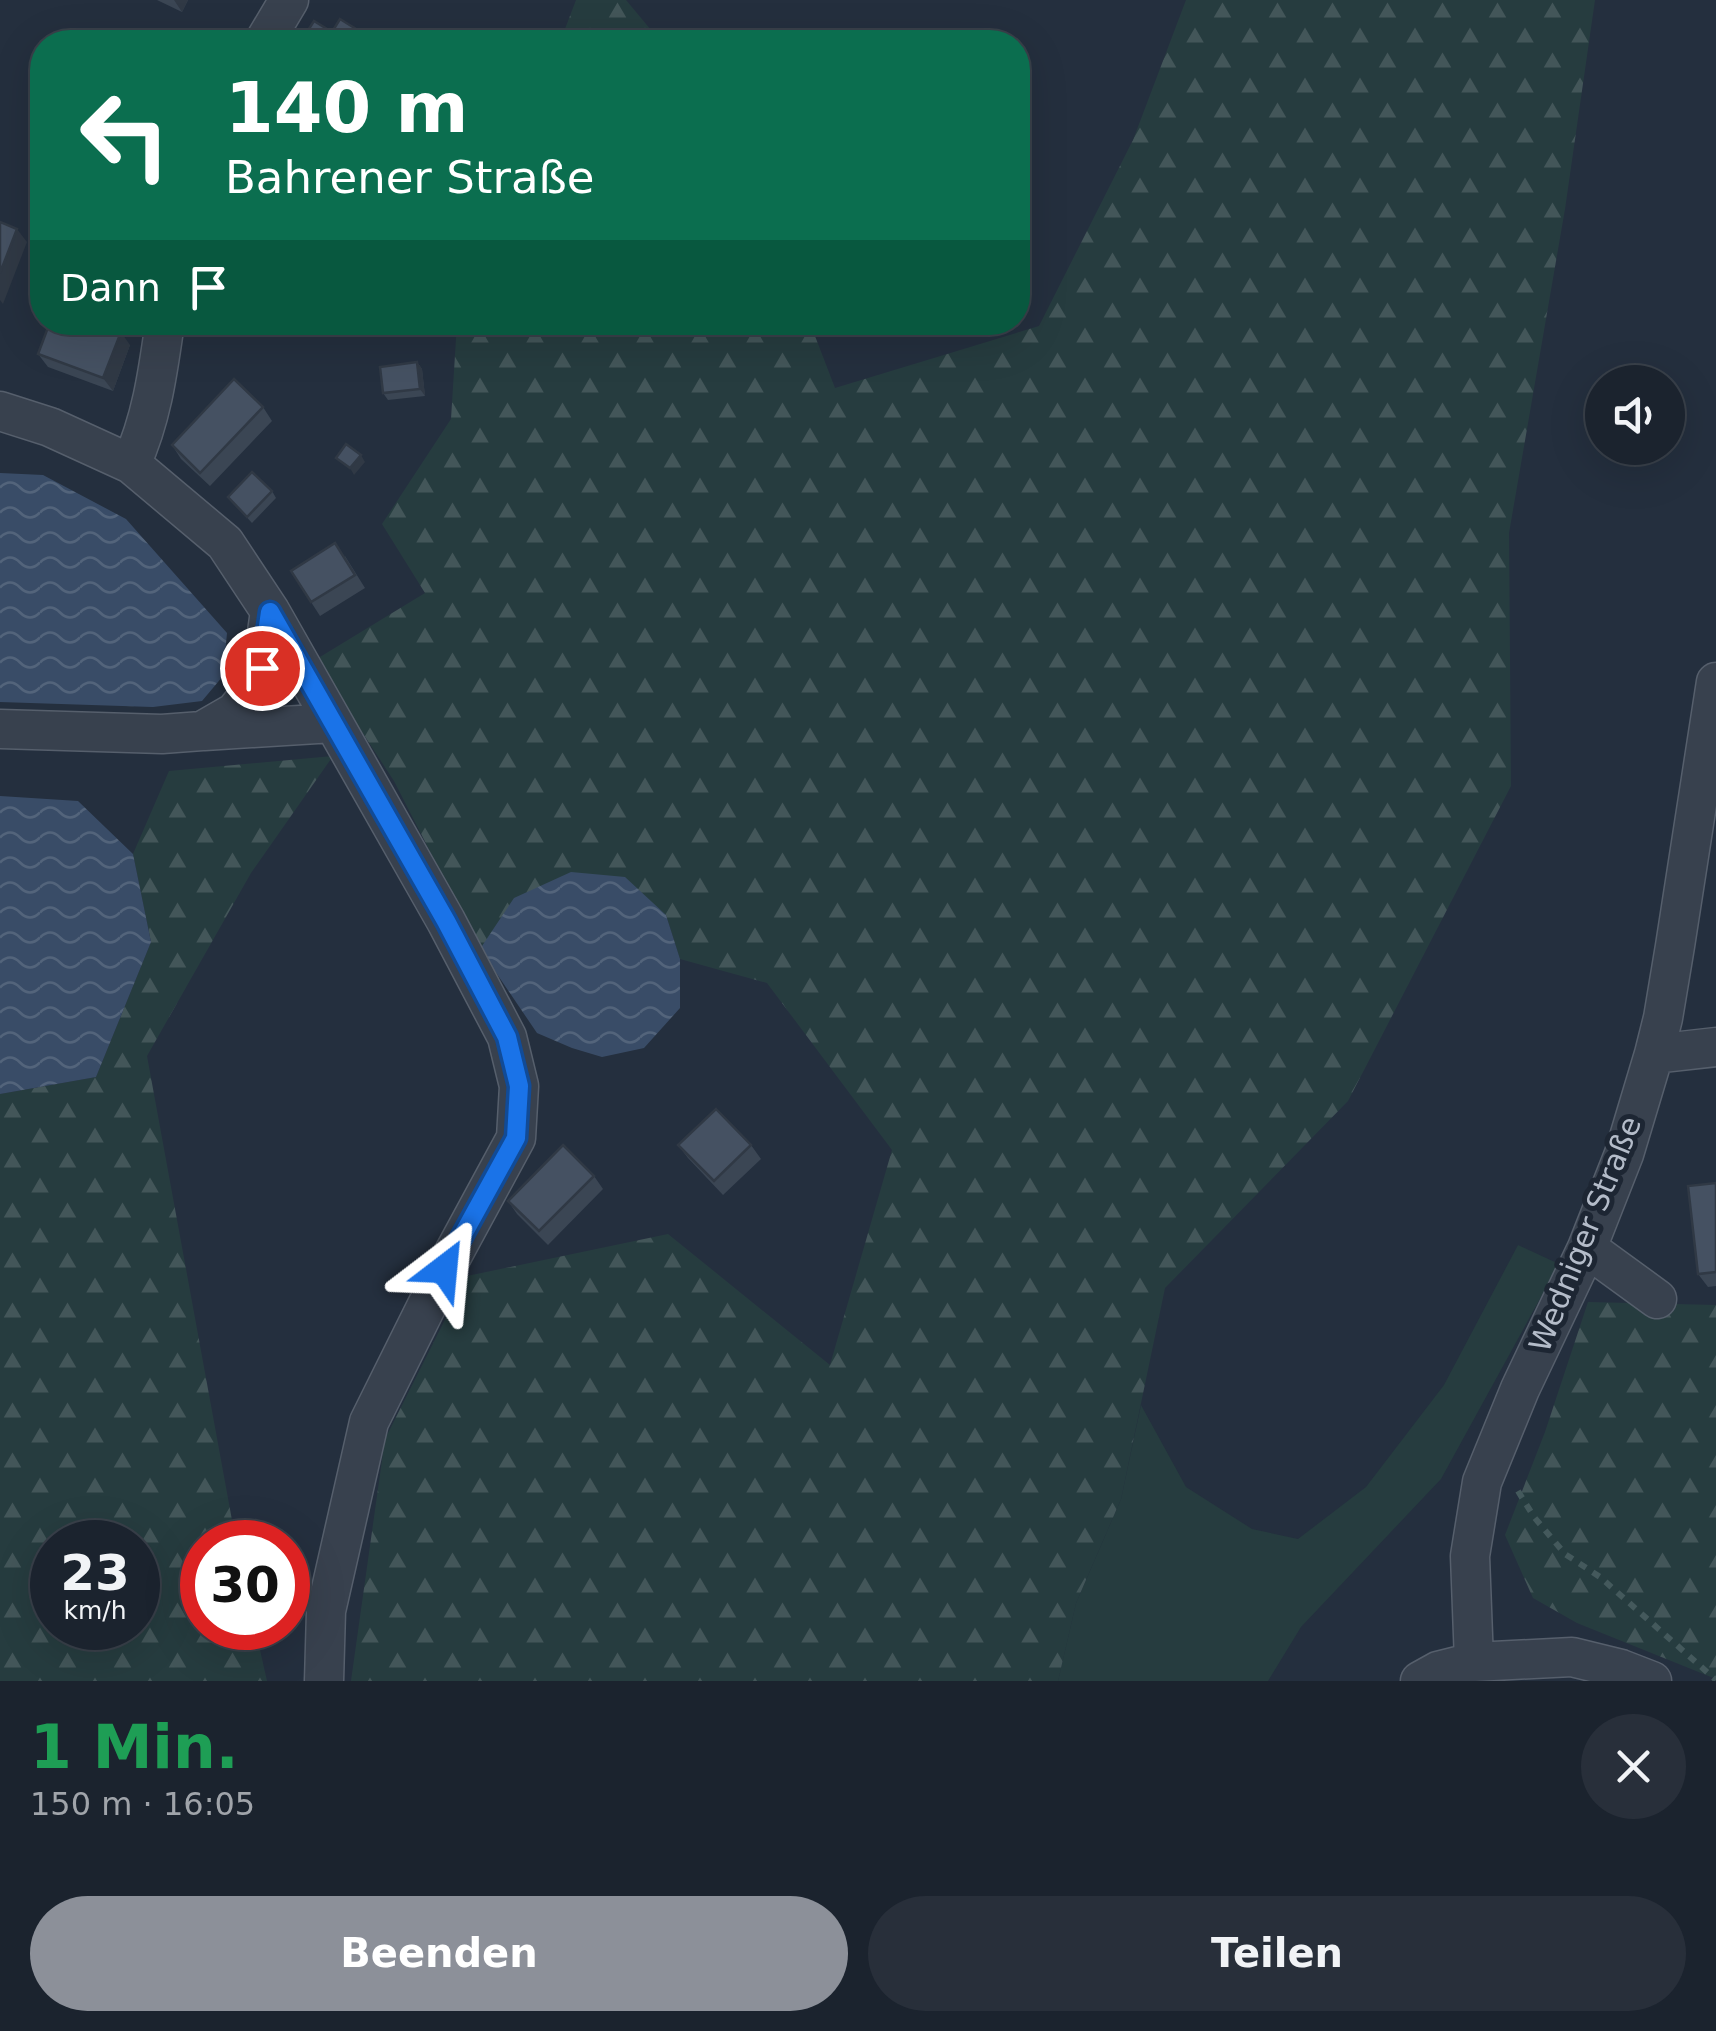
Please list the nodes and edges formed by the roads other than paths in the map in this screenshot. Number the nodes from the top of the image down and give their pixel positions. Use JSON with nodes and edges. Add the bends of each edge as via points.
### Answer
{"nodes":[{"id":1,"x":288,"y":0,"type":"edge"},
{"id":2,"x":271,"y":30,"type":"edge"},
{"id":3,"x":164,"y":335,"type":"edge"},
{"id":4,"x":0,"y":410,"type":"edge"},
{"id":5,"x":132,"y":464,"type":"junction"},
{"id":6,"x":270,"y":612,"type":"junction"},
{"id":7,"x":1716,"y":682,"type":"edge"},
{"id":8,"x":334,"y":723,"type":"junction"},
{"id":9,"x":0,"y":729,"type":"edge"},
{"id":10,"x":202,"y":731,"type":"junction"},
{"id":11,"x":1706,"y":818,"type":"edge"},
{"id":12,"x":1716,"y":1046,"type":"edge"},
{"id":13,"x":1654,"y":1054,"type":"junction"},
{"id":14,"x":1586,"y":1248,"type":"junction"},
{"id":15,"x":1657,"y":1299,"type":"dead end"},
{"id":16,"x":1474,"y":1662,"type":"junction"},
{"id":17,"x":324,"y":1681,"type":"edge"},
{"id":18,"x":1420,"y":1681,"type":"edge"},
{"id":19,"x":1652,"y":1681,"type":"edge"}],
"edges":[{"from":1,"to":2,"type":"street"},
{"from":3,"to":5,"type":"street","via":[[152,407]]},
{"from":4,"to":5,"type":"street"},
{"from":5,"to":6,"type":"street","via":[[225,543]]},
{"from":6,"to":8,"type":"street"},
{"from":6,"to":10,"type":"street","via":[[252,691],[234,712]]},
{"from":7,"to":11,"type":"street","name":"Wedniger Straße"},
{"from":8,"to":10,"type":"street"},
{"from":8,"to":17,"type":"street","via":[[507,1037],[519,1086],[516,1138],[369,1422],[326,1611]]},
{"from":9,"to":10,"type":"street"},
{"from":11,"to":13,"type":"street","name":"Wedniger Straße"},
{"from":12,"to":13,"type":"street"},
{"from":13,"to":14,"type":"street","name":"Wedniger Straße"},
{"from":14,"to":15,"type":"street"},
{"from":14,"to":16,"type":"street","name":"Wedniger Straße","via":[[1482,1482],[1470,1556]]},
{"from":16,"to":18,"type":"street"},
{"from":16,"to":19,"type":"street","via":[[1572,1657]]}]}
